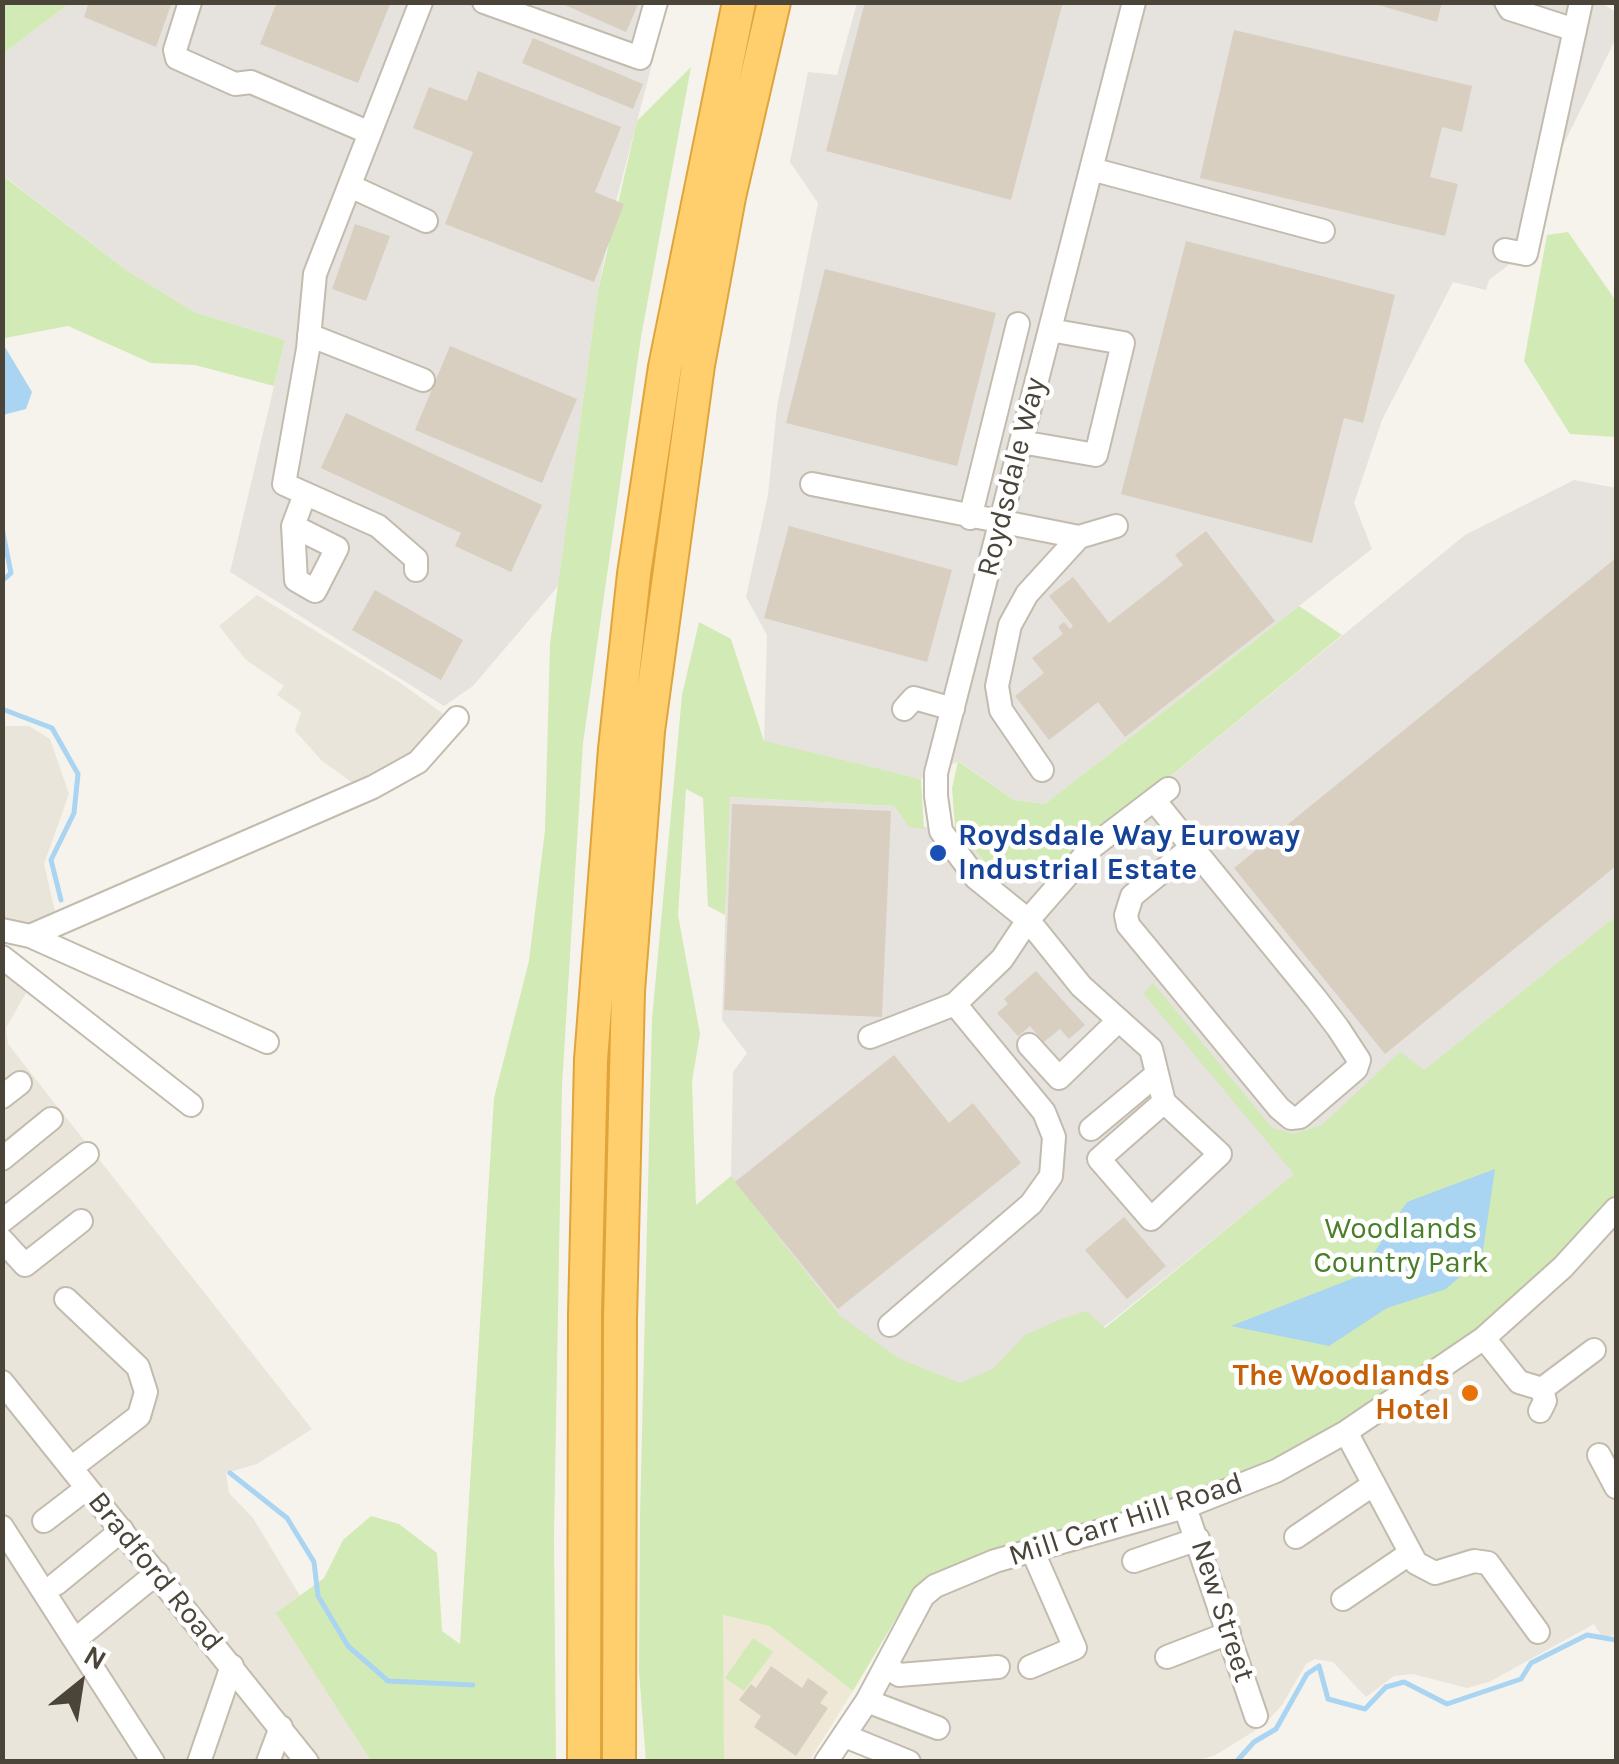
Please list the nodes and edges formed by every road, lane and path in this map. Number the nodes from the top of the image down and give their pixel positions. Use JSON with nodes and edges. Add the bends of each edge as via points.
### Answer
{"nodes":[{"id":1,"x":190,"y":2,"type":"edge"},
{"id":2,"x":421,"y":2,"type":"edge"},
{"id":3,"x":484,"y":2,"type":"edge"},
{"id":4,"x":656,"y":2,"type":"edge"},
{"id":5,"x":739,"y":2,"type":"edge"},
{"id":6,"x":774,"y":2,"type":"edge"},
{"id":7,"x":782,"y":2,"type":"edge"},
{"id":8,"x":1134,"y":2,"type":"edge"},
{"id":9,"x":1506,"y":2,"type":"edge"},
{"id":10,"x":1581,"y":2,"type":"edge"},
{"id":11,"x":1575,"y":30,"type":"junction"},
{"id":12,"x":760,"y":58,"type":"junction"},
{"id":13,"x":370,"y":133,"type":"junction"},
{"id":14,"x":1091,"y":170,"type":"junction"},
{"id":15,"x":350,"y":186,"type":"junction"},
{"id":16,"x":426,"y":221,"type":"dead end"},
{"id":17,"x":1323,"y":231,"type":"dead end"},
{"id":18,"x":1505,"y":250,"type":"dead end"},
{"id":19,"x":1018,"y":324,"type":"dead end"},
{"id":20,"x":1050,"y":330,"type":"junction"},
{"id":21,"x":308,"y":342,"type":"junction"},
{"id":22,"x":422,"y":380,"type":"dead end"},
{"id":23,"x":1021,"y":442,"type":"junction"},
{"id":24,"x":812,"y":484,"type":"dead end"},
{"id":25,"x":305,"y":494,"type":"junction"},
{"id":26,"x":970,"y":518,"type":"junction"},
{"id":27,"x":1000,"y":524,"type":"junction"},
{"id":28,"x":293,"y":526,"type":"dead end"},
{"id":29,"x":1116,"y":526,"type":"dead end"},
{"id":30,"x":1079,"y":537,"type":"junction"},
{"id":31,"x":416,"y":570,"type":"dead end"},
{"id":32,"x":904,"y":709,"type":"dead end"},
{"id":33,"x":953,"y":709,"type":"junction"},
{"id":34,"x":458,"y":718,"type":"dead end"},
{"id":35,"x":1042,"y":770,"type":"dead end"},
{"id":36,"x":1192,"y":847,"type":"junction"},
{"id":37,"x":1028,"y":920,"type":"junction"},
{"id":38,"x":2,"y":930,"type":"edge"},
{"id":39,"x":30,"y":936,"type":"junction"},
{"id":40,"x":2,"y":958,"type":"edge"},
{"id":41,"x":955,"y":1004,"type":"junction"},
{"id":42,"x":1119,"y":1020,"type":"junction"},
{"id":43,"x":875,"y":1034,"type":"dead end"},
{"id":44,"x":267,"y":1042,"type":"dead end"},
{"id":45,"x":1029,"y":1045,"type":"dead end"},
{"id":46,"x":1157,"y":1074,"type":"junction"},
{"id":47,"x":1164,"y":1102,"type":"junction"},
{"id":48,"x":190,"y":1105,"type":"dead end"},
{"id":49,"x":52,"y":1118,"type":"dead end"},
{"id":50,"x":1090,"y":1129,"type":"dead end"},
{"id":51,"x":87,"y":1154,"type":"dead end"},
{"id":52,"x":2,"y":1159,"type":"edge"},
{"id":53,"x":1616,"y":1210,"type":"edge"},
{"id":54,"x":2,"y":1221,"type":"edge"},
{"id":55,"x":81,"y":1222,"type":"dead end"},
{"id":56,"x":10,"y":1252,"type":"edge"},
{"id":57,"x":66,"y":1299,"type":"dead end"},
{"id":58,"x":890,"y":1325,"type":"dead end"},
{"id":59,"x":1484,"y":1338,"type":"junction"},
{"id":60,"x":1594,"y":1350,"type":"dead end"},
{"id":61,"x":2,"y":1382,"type":"edge"},
{"id":62,"x":1346,"y":1432,"type":"junction"},
{"id":63,"x":1599,"y":1455,"type":"dead end"},
{"id":64,"x":72,"y":1468,"type":"junction"},
{"id":65,"x":1374,"y":1484,"type":"junction"},
{"id":66,"x":1616,"y":1487,"type":"edge"},
{"id":67,"x":87,"y":1488,"type":"junction"},
{"id":68,"x":1185,"y":1507,"type":"junction"},
{"id":69,"x":44,"y":1521,"type":"dead end"},
{"id":70,"x":2,"y":1527,"type":"edge"},
{"id":71,"x":122,"y":1530,"type":"junction"},
{"id":72,"x":1296,"y":1537,"type":"dead end"},
{"id":73,"x":1198,"y":1539,"type":"junction"},
{"id":74,"x":1033,"y":1552,"type":"junction"},
{"id":75,"x":1409,"y":1554,"type":"junction"},
{"id":76,"x":1134,"y":1561,"type":"dead end"},
{"id":77,"x":157,"y":1573,"type":"junction"},
{"id":78,"x":56,"y":1584,"type":"dead end"},
{"id":79,"x":1343,"y":1599,"type":"dead end"},
{"id":80,"x":1538,"y":1632,"type":"dead end"},
{"id":81,"x":1229,"y":1633,"type":"junction"},
{"id":82,"x":76,"y":1639,"type":"junction"},
{"id":83,"x":1167,"y":1657,"type":"dead end"},
{"id":84,"x":232,"y":1666,"type":"junction"},
{"id":85,"x":886,"y":1666,"type":"junction"},
{"id":86,"x":998,"y":1667,"type":"dead end"},
{"id":87,"x":1030,"y":1667,"type":"dead end"},
{"id":88,"x":867,"y":1702,"type":"junction"},
{"id":89,"x":1256,"y":1716,"type":"dead end"},
{"id":90,"x":282,"y":1728,"type":"junction"},
{"id":91,"x":938,"y":1728,"type":"dead end"},
{"id":92,"x":845,"y":1736,"type":"junction"},
{"id":93,"x":152,"y":1762,"type":"edge"},
{"id":94,"x":199,"y":1762,"type":"edge"},
{"id":95,"x":268,"y":1762,"type":"edge"},
{"id":96,"x":307,"y":1762,"type":"edge"},
{"id":97,"x":584,"y":1762,"type":"edge"},
{"id":98,"x":619,"y":1762,"type":"edge"},
{"id":99,"x":826,"y":1762,"type":"edge"},
{"id":100,"x":909,"y":1762,"type":"edge"}],
"edges":[{"from":1,"to":13,"type":"street","via":[[177,58]]},
{"from":2,"to":13,"type":"street"},
{"from":3,"to":4,"type":"street","via":[[640,58]]},
{"from":5,"to":97,"type":"highway","via":[[665,368],[615,749],[591,1060]]},
{"from":6,"to":12,"type":"highway"},
{"from":7,"to":12,"type":"highway"},
{"from":8,"to":14,"type":"street","name":"Roydsdale Way"},
{"from":9,"to":11,"type":"street"},
{"from":10,"to":11,"type":"street"},
{"from":11,"to":18,"type":"street","via":[[1526,254]]},
{"from":12,"to":98,"type":"highway","via":[[698,365],[648,732],[628,991]]},
{"from":13,"to":15,"type":"street"},
{"from":14,"to":17,"type":"street"},
{"from":14,"to":20,"type":"street","name":"Roydsdale Way"},
{"from":15,"to":16,"type":"street"},
{"from":15,"to":21,"type":"street","via":[[315,274]]},
{"from":19,"to":26,"type":"street"},
{"from":20,"to":23,"type":"street","name":"Roydsdale Way"},
{"from":20,"to":23,"type":"street","via":[[1123,343],[1096,455]]},
{"from":21,"to":22,"type":"street"},
{"from":21,"to":25,"type":"street","via":[[284,484]]},
{"from":23,"to":27,"type":"street","name":"Roydsdale Way"},
{"from":24,"to":26,"type":"street"},
{"from":25,"to":28,"type":"street"},
{"from":25,"to":31,"type":"street","via":[[378,526],[416,559]]},
{"from":26,"to":27,"type":"street"},
{"from":27,"to":30,"type":"street"},
{"from":27,"to":33,"type":"street","name":"Roydsdale Way"},
{"from":29,"to":30,"type":"street"},
{"from":30,"to":35,"type":"street","via":[[1027,594],[1010,625],[996,686],[1001,710]]},
{"from":32,"to":33,"type":"street","via":[[914,698]]},
{"from":33,"to":37,"type":"street","name":"Roydsdale Way","via":[[936,773],[941,830],[976,878]]},
{"from":34,"to":39,"type":"street","via":[[418,762],[373,788]]},
{"from":36,"to":36,"type":"street","via":[[1359,1060],[1300,1117],[1278,1108],[1128,925],[1132,896]]},
{"from":36,"to":37,"type":"street","via":[[1161,795],[1092,847]]},
{"from":37,"to":41,"type":"street","via":[[1002,960]]},
{"from":37,"to":42,"type":"street","name":"Roydsdale Way"},
{"from":38,"to":39,"type":"street"},
{"from":39,"to":44,"type":"street"},
{"from":40,"to":48,"type":"street"},
{"from":41,"to":43,"type":"street"},
{"from":41,"to":58,"type":"street","via":[[1044,1112],[1054,1137],[1051,1176],[1031,1204]]},
{"from":42,"to":45,"type":"street","via":[[1059,1078]]},
{"from":42,"to":46,"type":"street","name":"Roydsdale Way","via":[[1152,1050]]},
{"from":46,"to":47,"type":"street","name":"Roydsdale Way"},
{"from":46,"to":50,"type":"street"},
{"from":47,"to":47,"type":"street","via":[[1220,1154],[1151,1219],[1099,1159]]},
{"from":49,"to":52,"type":"street"},
{"from":51,"to":54,"type":"street"},
{"from":53,"to":59,"type":"street","name":"Mill Carr Hill Road"},
{"from":55,"to":56,"type":"street"},
{"from":57,"to":64,"type":"street","via":[[138,1368],[146,1392],[139,1416]]},
{"from":59,"to":60,"type":"street","via":[[1541,1400]]},
{"from":59,"to":62,"type":"street","name":"Mill Carr Hill Road"},
{"from":61,"to":64,"type":"street","name":"Bradford Road"},
{"from":62,"to":65,"type":"street"},
{"from":62,"to":68,"type":"street","name":"Mill Carr Hill Road","via":[[1276,1471]]},
{"from":63,"to":66,"type":"street"},
{"from":64,"to":67,"type":"street","name":"Bradford Road"},
{"from":65,"to":72,"type":"street"},
{"from":65,"to":75,"type":"street"},
{"from":67,"to":69,"type":"street"},
{"from":67,"to":71,"type":"street","name":"Bradford Road"},
{"from":68,"to":73,"type":"street","name":"New Street"},
{"from":68,"to":74,"type":"street","name":"Mill Carr Hill Road"},
{"from":70,"to":82,"type":"street"},
{"from":71,"to":77,"type":"street","name":"Bradford Road"},
{"from":71,"to":78,"type":"street"},
{"from":73,"to":76,"type":"street"},
{"from":73,"to":81,"type":"street","name":"New Street"},
{"from":74,"to":85,"type":"street","name":"Mill Carr Hill Road","via":[[935,1586],[923,1596]]},
{"from":74,"to":87,"type":"street","via":[[1075,1648]]},
{"from":75,"to":79,"type":"street"},
{"from":75,"to":80,"type":"street","via":[[1435,1573],[1488,1563]]},
{"from":77,"to":82,"type":"street"},
{"from":77,"to":84,"type":"street","name":"Bradford Road"},
{"from":81,"to":83,"type":"street"},
{"from":81,"to":89,"type":"street","name":"New Street"},
{"from":82,"to":93,"type":"street"},
{"from":84,"to":90,"type":"street","name":"Bradford Road"},
{"from":84,"to":94,"type":"street"},
{"from":85,"to":86,"type":"street","via":[[899,1675]]},
{"from":85,"to":88,"type":"street","name":"Mill Carr Hill Road"},
{"from":88,"to":91,"type":"street"},
{"from":88,"to":92,"type":"street","name":"Mill Carr Hill Road"},
{"from":90,"to":95,"type":"street"},
{"from":90,"to":96,"type":"street","name":"Bradford Road"},
{"from":92,"to":99,"type":"street","name":"Mill Carr Hill Road"},
{"from":92,"to":100,"type":"street"}]}
